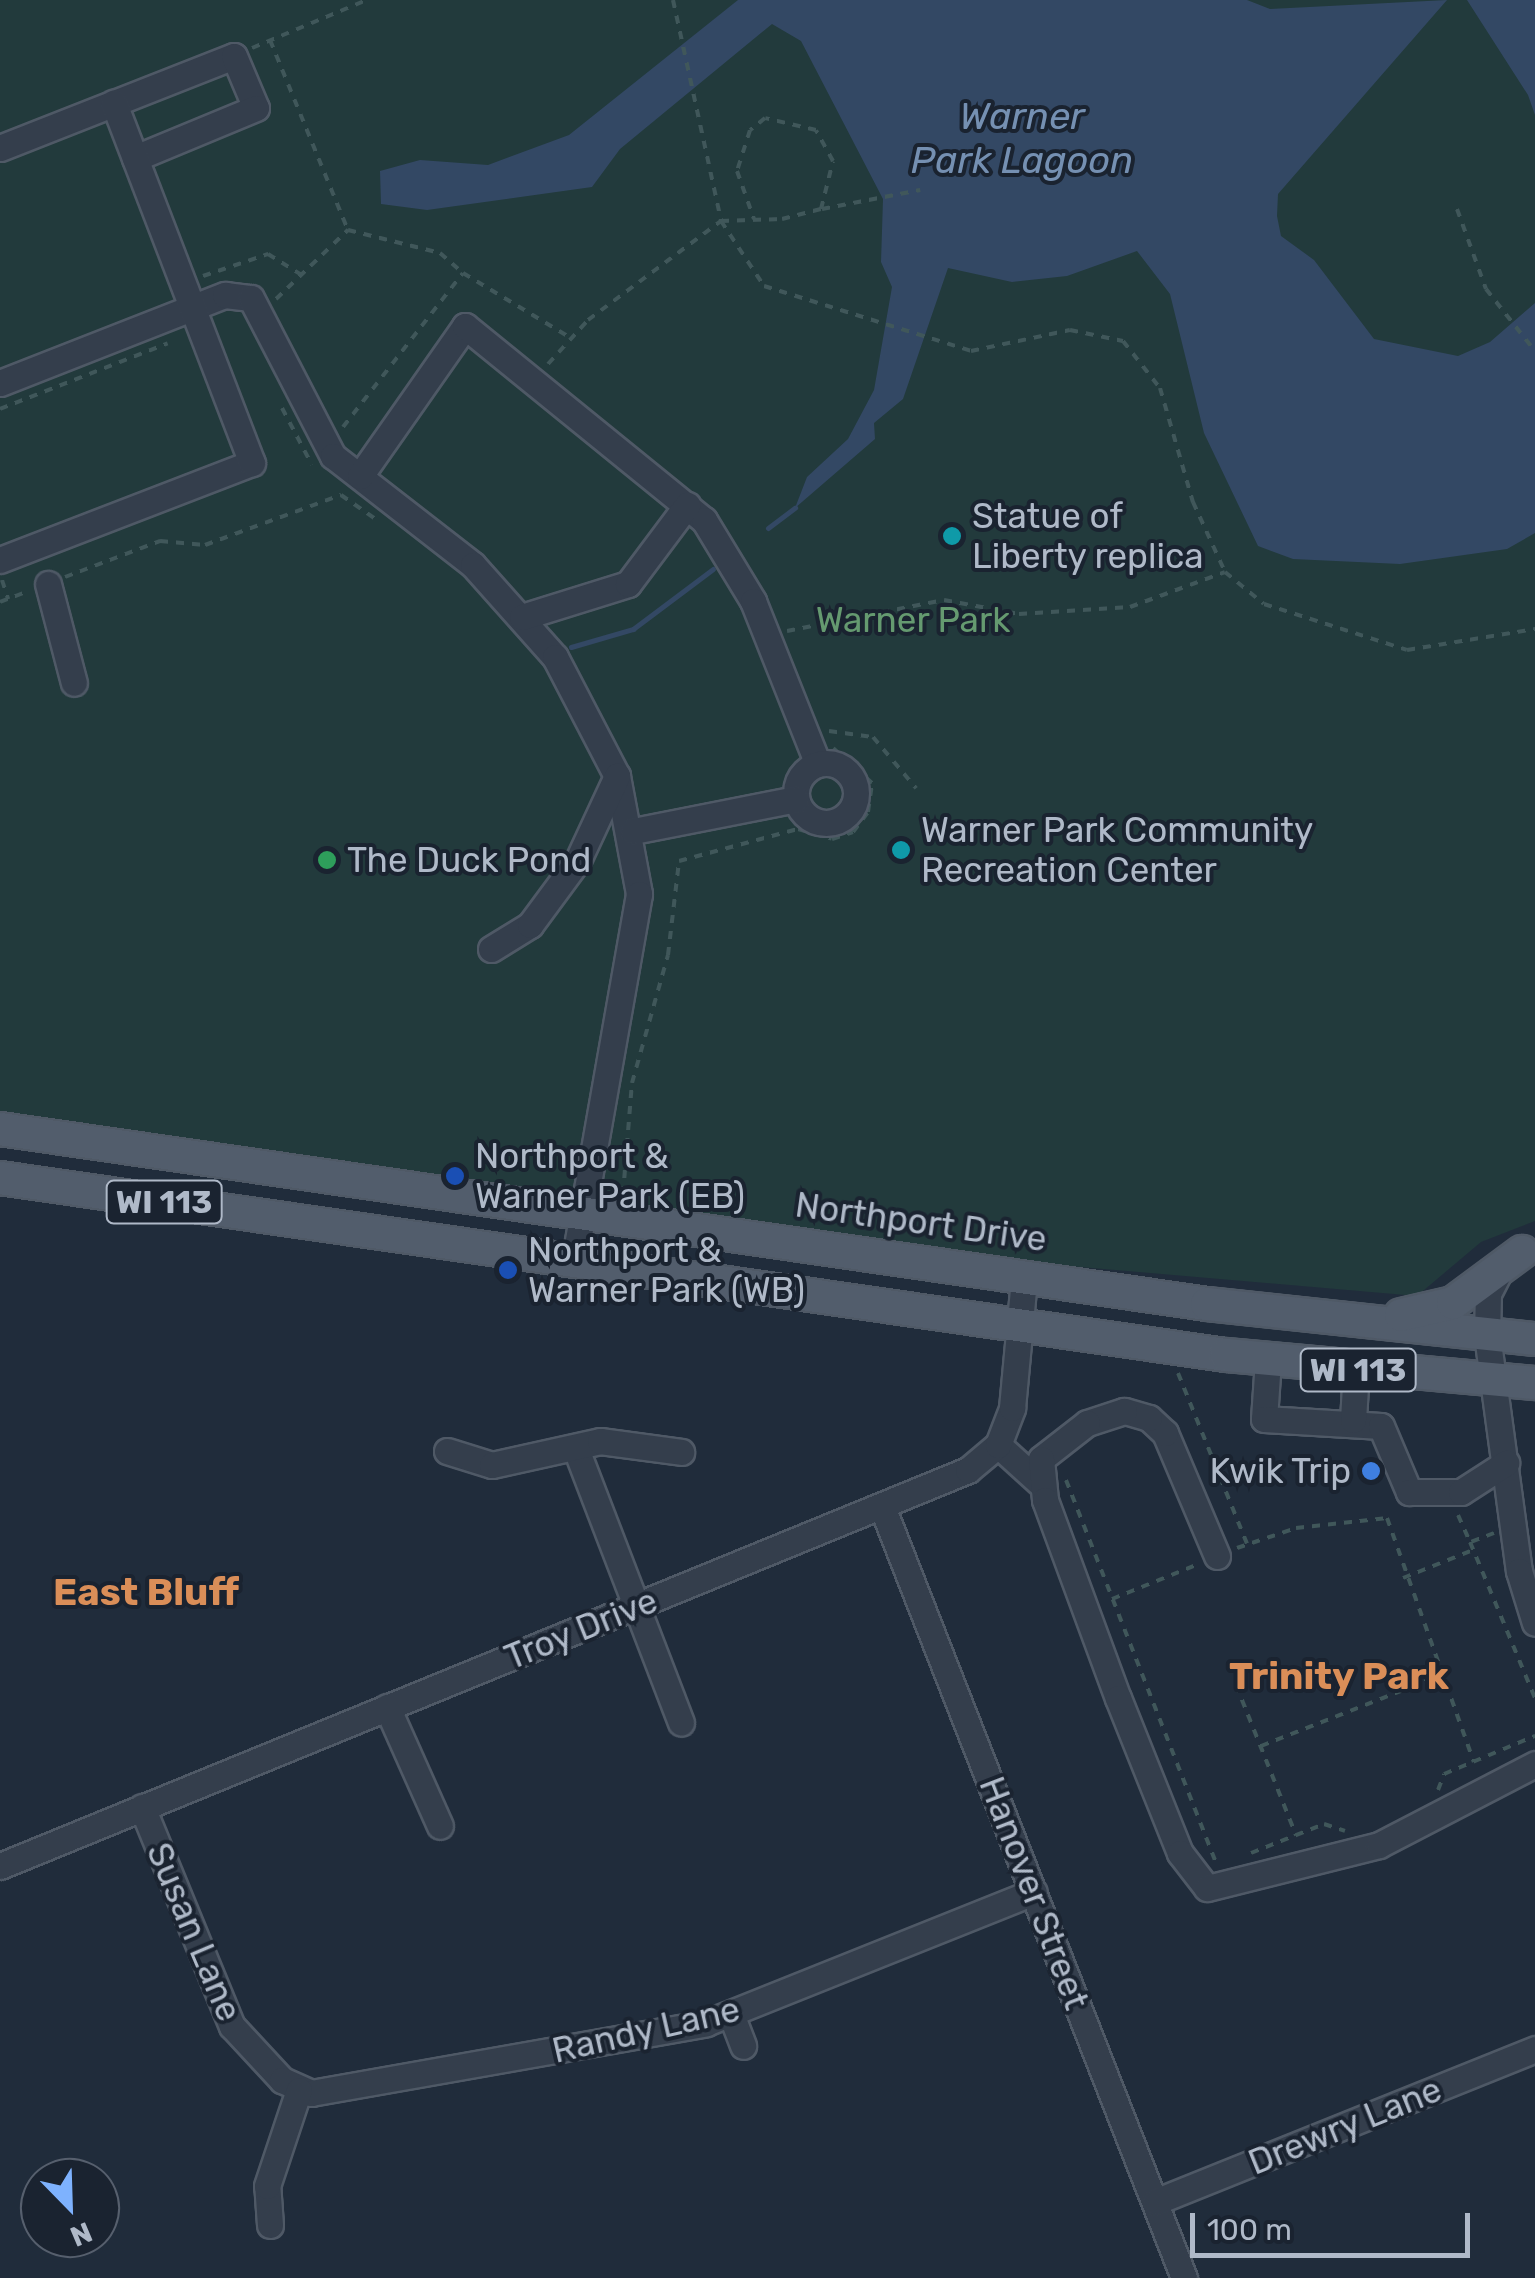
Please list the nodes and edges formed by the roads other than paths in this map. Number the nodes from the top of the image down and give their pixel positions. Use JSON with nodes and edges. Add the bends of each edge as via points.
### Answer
{"nodes":[{"id":1,"x":114,"y":103,"type":"junction"},
{"id":2,"x":0,"y":148,"type":"edge"},
{"id":3,"x":135,"y":158,"type":"junction"},
{"id":4,"x":198,"y":318,"type":"junction"},
{"id":5,"x":0,"y":383,"type":"edge"},
{"id":6,"x":360,"y":476,"type":"junction"},
{"id":7,"x":687,"y":505,"type":"junction"},
{"id":8,"x":0,"y":560,"type":"edge"},
{"id":9,"x":48,"y":584,"type":"road end"},
{"id":10,"x":522,"y":617,"type":"junction"},
{"id":11,"x":74,"y":682,"type":"dead end"},
{"id":12,"x":818,"y":764,"type":"junction"},
{"id":13,"x":617,"y":776,"type":"junction"},
{"id":14,"x":796,"y":799,"type":"junction"},
{"id":15,"x":632,"y":831,"type":"junction"},
{"id":16,"x":491,"y":949,"type":"dead end"},
{"id":17,"x":0,"y":1129,"type":"edge"},
{"id":18,"x":0,"y":1178,"type":"edge"},
{"id":19,"x":581,"y":1212,"type":"junction"},
{"id":20,"x":1528,"y":1249,"type":"edge"},
{"id":21,"x":574,"y":1262,"type":"junction"},
{"id":22,"x":1022,"y":1301,"type":"junction"},
{"id":23,"x":1286,"y":1314,"type":"junction"},
{"id":24,"x":1486,"y":1335,"type":"junction"},
{"id":25,"x":1535,"y":1339,"type":"edge"},
{"id":26,"x":1268,"y":1360,"type":"junction"},
{"id":27,"x":1356,"y":1370,"type":"junction"},
{"id":28,"x":1491,"y":1380,"type":"junction"},
{"id":29,"x":1535,"y":1383,"type":"edge"},
{"id":30,"x":1354,"y":1420,"type":"junction"},
{"id":31,"x":998,"y":1445,"type":"junction"},
{"id":32,"x":576,"y":1449,"type":"junction"},
{"id":33,"x":447,"y":1451,"type":"dead end"},
{"id":34,"x":681,"y":1452,"type":"dead end"},
{"id":35,"x":1506,"y":1463,"type":"junction"},
{"id":36,"x":1041,"y":1484,"type":"junction"},
{"id":37,"x":883,"y":1509,"type":"junction"},
{"id":38,"x":1526,"y":1517,"type":"edge"},
{"id":39,"x":1206,"y":1561,"type":"road end"},
{"id":40,"x":637,"y":1606,"type":"junction"},
{"id":41,"x":1535,"y":1624,"type":"edge"},
{"id":42,"x":387,"y":1707,"type":"junction"},
{"id":43,"x":681,"y":1722,"type":"dead end"},
{"id":44,"x":1535,"y":1764,"type":"edge"},
{"id":45,"x":142,"y":1807,"type":"junction"},
{"id":46,"x":440,"y":1826,"type":"dead end"},
{"id":47,"x":0,"y":1866,"type":"edge"},
{"id":48,"x":1034,"y":1892,"type":"junction"},
{"id":49,"x":731,"y":2014,"type":"junction"},
{"id":50,"x":744,"y":2046,"type":"dead end"},
{"id":51,"x":1535,"y":2049,"type":"edge"},
{"id":52,"x":299,"y":2090,"type":"junction"},
{"id":53,"x":1155,"y":2202,"type":"junction"},
{"id":54,"x":270,"y":2226,"type":"dead end"},
{"id":55,"x":1184,"y":2278,"type":"edge"}],
"edges":[{"from":1,"to":2,"type":"street"},
{"from":1,"to":3,"type":"street"},
{"from":1,"to":3,"type":"street","via":[[234,56],[256,108]]},
{"from":3,"to":4,"type":"street"},
{"from":4,"to":5,"type":"street"},
{"from":4,"to":6,"type":"street","via":[[241,294],[257,304],[318,435]]},
{"from":4,"to":8,"type":"street","via":[[252,462]]},
{"from":6,"to":7,"type":"street","via":[[466,326]]},
{"from":6,"to":10,"type":"street","via":[[474,565]]},
{"from":7,"to":10,"type":"street","via":[[628,584]]},
{"from":7,"to":12,"type":"street","via":[[769,638]]},
{"from":9,"to":11,"type":"street"},
{"from":10,"to":13,"type":"street","via":[[555,656]]},
{"from":12,"to":14,"type":"street","via":[[800,777]]},
{"from":12,"to":14,"type":"street","via":[[847,771],[852,809],[815,822]]},
{"from":13,"to":15,"type":"street"},
{"from":13,"to":16,"type":"street","via":[[578,860],[530,925]]},
{"from":14,"to":15,"type":"street"},
{"from":15,"to":19,"type":"street","via":[[638,916]]},
{"from":17,"to":19,"type":"main road","name":"Northport Drive","number":"WI 113"},
{"from":18,"to":21,"type":"main road","name":"Northport Drive","number":"WI 113"},
{"from":19,"to":21,"type":"street"},
{"from":19,"to":22,"type":"main road","name":"Northport Drive","number":"WI 113"},
{"from":20,"to":23,"type":"main road","via":[[1433,1312]]},
{"from":20,"to":24,"type":"street","via":[[1493,1280]]},
{"from":21,"to":22,"type":"main road","name":"Northport Drive","number":"WI 113"},
{"from":22,"to":23,"type":"main road","number":"WI 113","via":[[1150,1317],[1207,1304]]},
{"from":22,"to":26,"type":"main road","name":"Northport Drive","number":"WI 113"},
{"from":22,"to":31,"type":"street"},
{"from":23,"to":24,"type":"main road","number":"WI 113"},
{"from":24,"to":25,"type":"main road","number":"WI 113"},
{"from":24,"to":28,"type":"street"},
{"from":26,"to":27,"type":"main road","name":"Northport Drive","number":"WI 113"},
{"from":26,"to":30,"type":"street","via":[[1264,1419]]},
{"from":27,"to":28,"type":"main road","name":"Northport Drive","number":"WI 113"},
{"from":27,"to":30,"type":"street"},
{"from":28,"to":29,"type":"main road","name":"Northport Drive","number":"WI 113"},
{"from":28,"to":35,"type":"street"},
{"from":30,"to":35,"type":"street","via":[[1381,1426],[1397,1446],[1409,1492],[1448,1492]]},
{"from":31,"to":36,"type":"street"},
{"from":31,"to":37,"type":"street","name":"Troy Drive","via":[[968,1470]]},
{"from":32,"to":33,"type":"street","via":[[492,1465]]},
{"from":32,"to":34,"type":"street","via":[[600,1441]]},
{"from":32,"to":40,"type":"street"},
{"from":35,"to":38,"type":"street"},
{"from":36,"to":39,"type":"street","via":[[1041,1459],[1055,1440],[1136,1412],[1165,1433]]},
{"from":36,"to":44,"type":"street","via":[[1180,1852],[1206,1888],[1380,1845]]},
{"from":37,"to":40,"type":"street","name":"Troy Drive"},
{"from":37,"to":48,"type":"street","name":"Hanover Street"},
{"from":38,"to":41,"type":"street","via":[[1519,1571]]},
{"from":40,"to":42,"type":"street","name":"Troy Drive"},
{"from":40,"to":43,"type":"street"},
{"from":42,"to":45,"type":"street","name":"Troy Drive"},
{"from":42,"to":46,"type":"street"},
{"from":45,"to":47,"type":"street","name":"Troy Drive"},
{"from":45,"to":52,"type":"street","name":"Susan Lane","via":[[232,2026],[250,2053]]},
{"from":48,"to":49,"type":"street","name":"Randy Lane"},
{"from":48,"to":53,"type":"street","name":"Hanover Street"},
{"from":49,"to":50,"type":"street"},
{"from":49,"to":52,"type":"street","name":"Randy Lane","via":[[352,2090]]},
{"from":51,"to":53,"type":"street","name":"Drewry Lane"},
{"from":52,"to":54,"type":"street","via":[[267,2186]]},
{"from":53,"to":55,"type":"street","name":"Hanover Street"}]}
